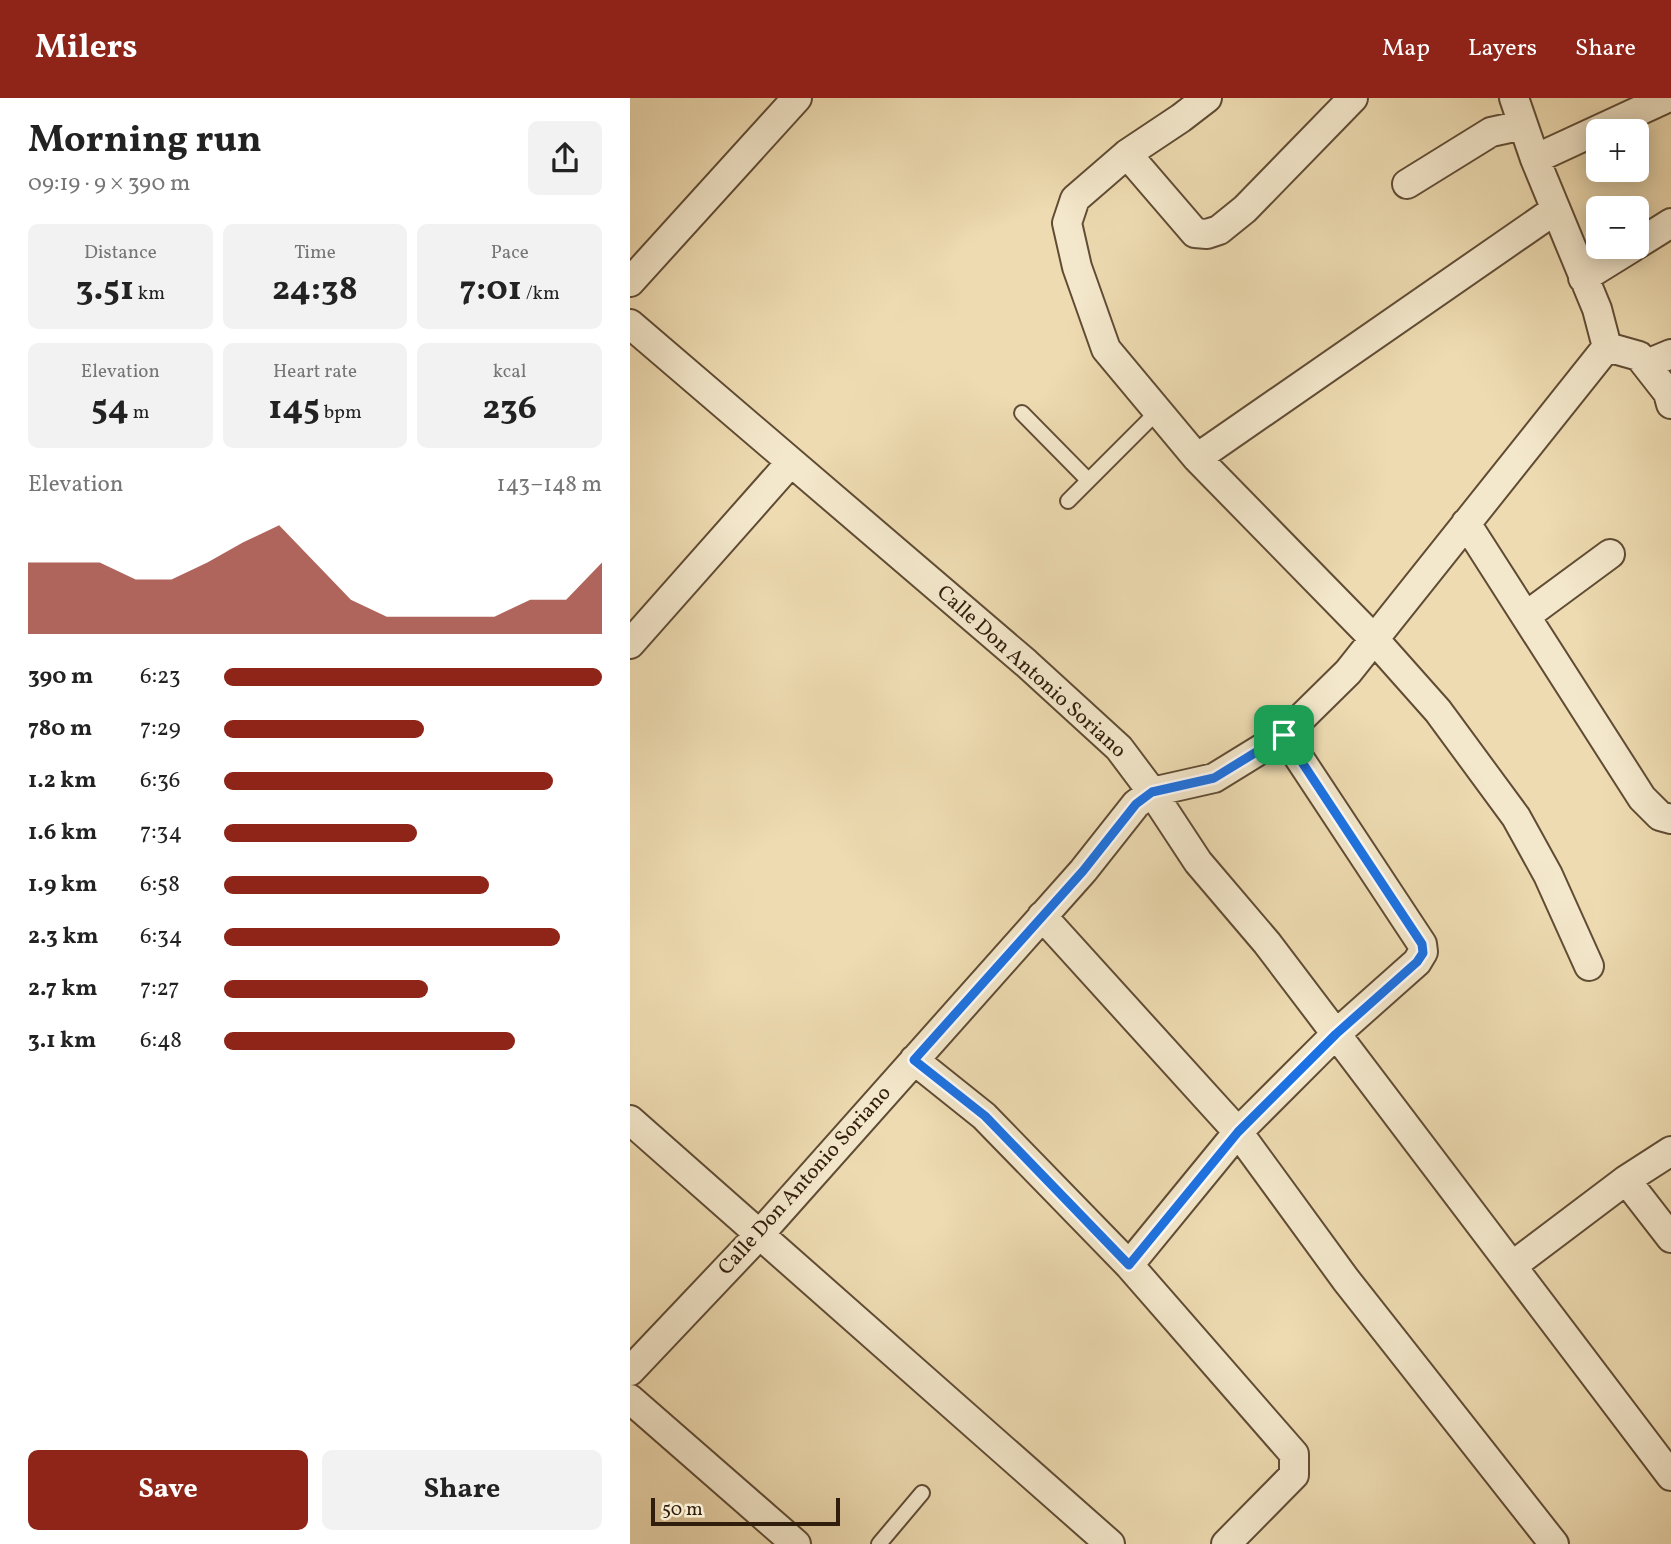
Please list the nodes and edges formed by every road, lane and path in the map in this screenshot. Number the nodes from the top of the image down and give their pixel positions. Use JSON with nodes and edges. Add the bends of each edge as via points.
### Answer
{"nodes":[{"id":1,"x":797,"y":98,"type":"edge"},
{"id":2,"x":1207,"y":98,"type":"edge"},
{"id":3,"x":1353,"y":98,"type":"edge"},
{"id":4,"x":1514,"y":98,"type":"edge"},
{"id":5,"x":1668,"y":98,"type":"edge"},
{"id":6,"x":1523,"y":125,"type":"junction"},
{"id":7,"x":1127,"y":154,"type":"junction"},
{"id":8,"x":1535,"y":159,"type":"junction"},
{"id":9,"x":1407,"y":184,"type":"dead end"},
{"id":10,"x":1555,"y":210,"type":"junction"},
{"id":11,"x":1671,"y":223,"type":"edge"},
{"id":12,"x":1649,"y":237,"type":"edge"},
{"id":13,"x":1614,"y":259,"type":"edge"},
{"id":14,"x":1583,"y":278,"type":"junction"},
{"id":15,"x":630,"y":282,"type":"edge"},
{"id":16,"x":630,"y":324,"type":"edge"},
{"id":17,"x":1607,"y":347,"type":"junction"},
{"id":18,"x":1659,"y":359,"type":"edge"},
{"id":19,"x":1671,"y":404,"type":"edge"},
{"id":20,"x":1157,"y":412,"type":"junction"},
{"id":21,"x":1022,"y":414,"type":"dead end"},
{"id":22,"x":1197,"y":458,"type":"junction"},
{"id":23,"x":791,"y":462,"type":"junction"},
{"id":24,"x":1088,"y":480,"type":"junction"},
{"id":25,"x":1068,"y":501,"type":"dead end"},
{"id":26,"x":1466,"y":523,"type":"junction"},
{"id":27,"x":1610,"y":554,"type":"dead end"},
{"id":28,"x":1526,"y":616,"type":"junction"},
{"id":29,"x":1374,"y":639,"type":"junction"},
{"id":30,"x":630,"y":645,"type":"edge"},
{"id":31,"x":1284,"y":735,"type":"junction"},
{"id":32,"x":1152,"y":792,"type":"junction"},
{"id":33,"x":1671,"y":819,"type":"edge"},
{"id":34,"x":1042,"y":916,"type":"junction"},
{"id":35,"x":1589,"y":966,"type":"dead end"},
{"id":36,"x":1336,"y":1034,"type":"junction"},
{"id":37,"x":914,"y":1060,"type":"junction"},
{"id":38,"x":630,"y":1120,"type":"edge"},
{"id":39,"x":1238,"y":1132,"type":"junction"},
{"id":40,"x":1671,"y":1150,"type":"edge"},
{"id":41,"x":1626,"y":1180,"type":"junction"},
{"id":42,"x":758,"y":1236,"type":"junction"},
{"id":43,"x":1671,"y":1238,"type":"edge"},
{"id":44,"x":1129,"y":1265,"type":"junction"},
{"id":45,"x":1512,"y":1266,"type":"junction"},
{"id":46,"x":630,"y":1371,"type":"edge"},
{"id":47,"x":630,"y":1399,"type":"edge"},
{"id":48,"x":1671,"y":1476,"type":"edge"},
{"id":49,"x":922,"y":1493,"type":"dead end"},
{"id":50,"x":796,"y":1544,"type":"edge"},
{"id":51,"x":879,"y":1544,"type":"edge"},
{"id":52,"x":1110,"y":1544,"type":"edge"},
{"id":53,"x":1226,"y":1544,"type":"edge"},
{"id":54,"x":1554,"y":1544,"type":"edge"}],
"edges":[{"from":1,"to":15,"type":"street"},
{"from":2,"to":7,"type":"street"},
{"from":3,"to":7,"type":"street","via":[[1245,209],[1207,234],[1195,233]]},
{"from":4,"to":6,"type":"street"},
{"from":5,"to":8,"type":"street"},
{"from":6,"to":8,"type":"street"},
{"from":6,"to":9,"type":"street","via":[[1492,132]]},
{"from":7,"to":20,"type":"street","via":[[1075,199],[1068,223],[1077,268],[1105,349]]},
{"from":8,"to":10,"type":"street"},
{"from":10,"to":14,"type":"street"},
{"from":10,"to":22,"type":"street"},
{"from":11,"to":12,"type":"street"},
{"from":13,"to":14,"type":"street"},
{"from":14,"to":17,"type":"street"},
{"from":16,"to":23,"type":"street","name":"Calle Don Antonio Soriano"},
{"from":17,"to":18,"type":"street"},
{"from":17,"to":26,"type":"street"},
{"from":18,"to":19,"type":"street"},
{"from":20,"to":22,"type":"street"},
{"from":20,"to":24,"type":"lane"},
{"from":21,"to":24,"type":"lane"},
{"from":22,"to":29,"type":"street"},
{"from":23,"to":30,"type":"street"},
{"from":23,"to":32,"type":"street","name":"Calle Don Antonio Soriano","via":[[1101,731]]},
{"from":24,"to":25,"type":"lane"},
{"from":26,"to":28,"type":"street"},
{"from":26,"to":29,"type":"street"},
{"from":27,"to":28,"type":"street"},
{"from":28,"to":33,"type":"street","via":[[1642,798],[1660,816]]},
{"from":29,"to":31,"type":"street","via":[[1348,672]]},
{"from":29,"to":35,"type":"street","via":[[1438,710],[1517,817]]},
{"from":31,"to":32,"type":"street","via":[[1214,778]]},
{"from":31,"to":36,"type":"street","via":[[1422,944],[1417,962]]},
{"from":32,"to":34,"type":"street","name":"Calle Don Antonio Soriano","via":[[1136,804]]},
{"from":32,"to":36,"type":"street","via":[[1198,862]]},
{"from":34,"to":37,"type":"street","name":"Calle Don Antonio Soriano"},
{"from":34,"to":39,"type":"street"},
{"from":36,"to":39,"type":"street"},
{"from":36,"to":45,"type":"street"},
{"from":37,"to":42,"type":"street","name":"Calle Don Antonio Soriano"},
{"from":37,"to":44,"type":"street","via":[[985,1116]]},
{"from":38,"to":42,"type":"street"},
{"from":39,"to":44,"type":"street"},
{"from":39,"to":54,"type":"street","via":[[1346,1280]]},
{"from":40,"to":41,"type":"street"},
{"from":41,"to":43,"type":"street"},
{"from":41,"to":45,"type":"street"},
{"from":42,"to":46,"type":"street","name":"Calle Don Antonio Soriano"},
{"from":42,"to":52,"type":"street"},
{"from":44,"to":53,"type":"street","via":[[1294,1454],[1294,1475]]},
{"from":45,"to":48,"type":"street"},
{"from":47,"to":50,"type":"street"},
{"from":49,"to":51,"type":"lane"}]}
